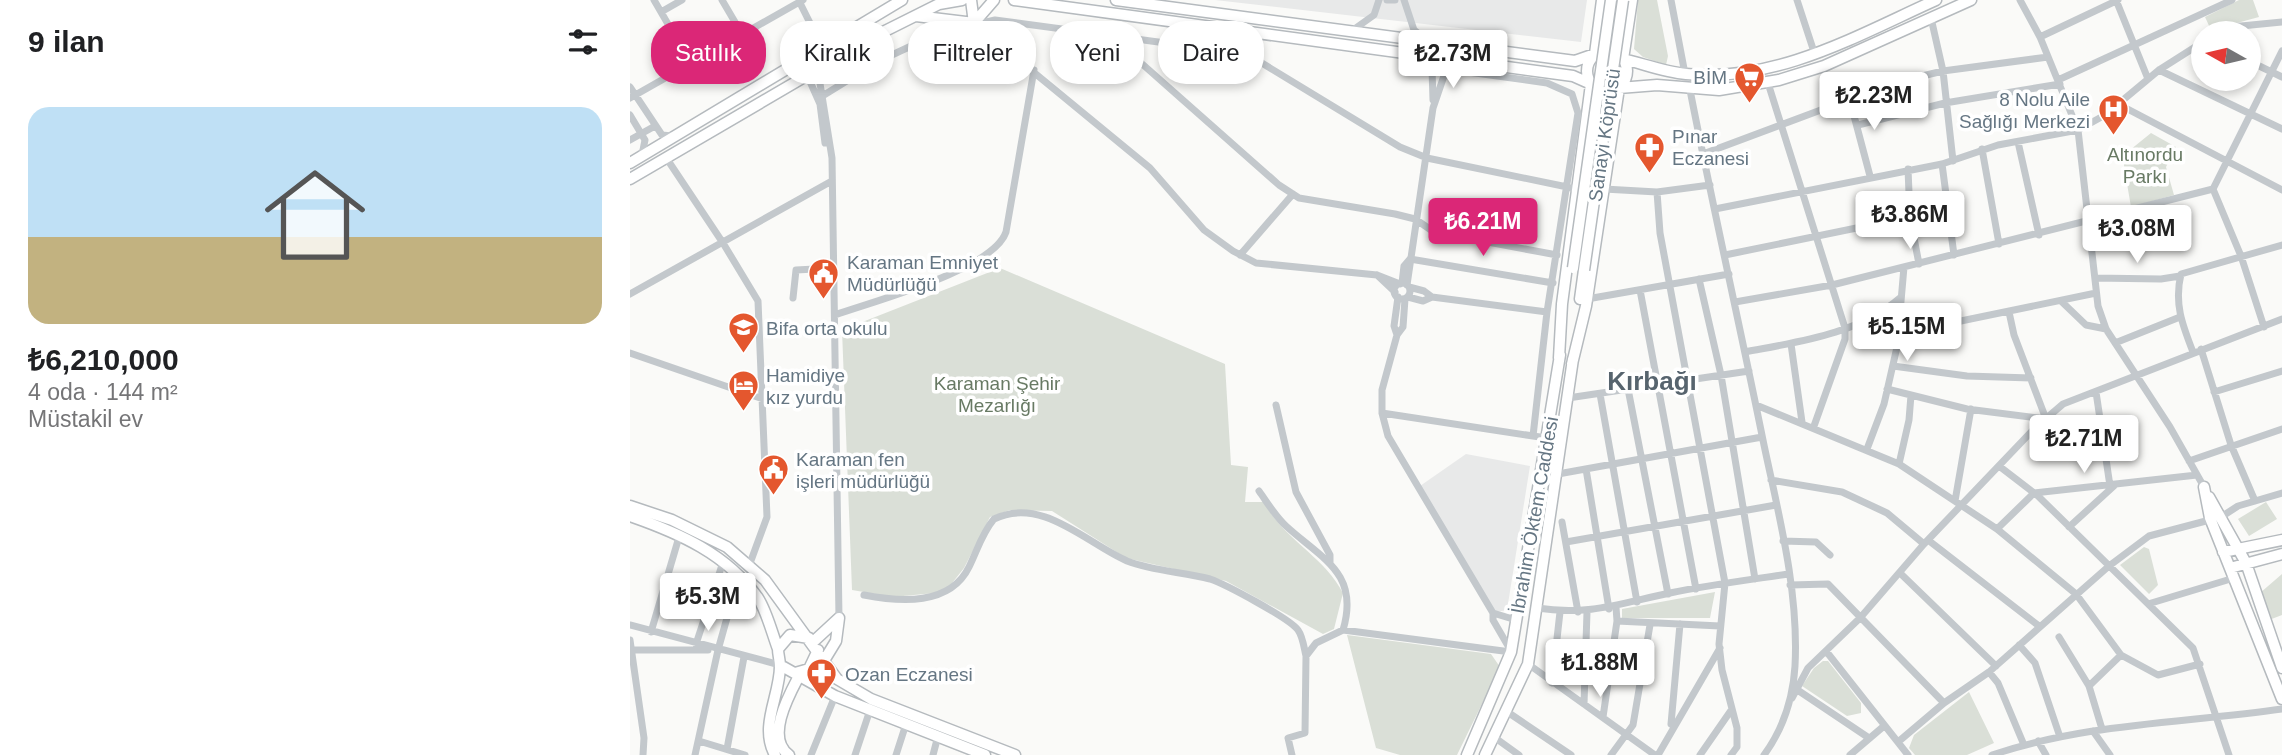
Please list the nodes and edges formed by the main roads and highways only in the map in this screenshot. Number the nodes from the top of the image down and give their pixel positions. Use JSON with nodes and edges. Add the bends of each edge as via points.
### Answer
{"nodes":[{"id":1,"x":901,"y":0,"type":"edge"},
{"id":2,"x":962,"y":0,"type":"edge"},
{"id":3,"x":971,"y":0,"type":"edge"},
{"id":4,"x":994,"y":0,"type":"edge"},
{"id":5,"x":1014,"y":0,"type":"edge"},
{"id":6,"x":1116,"y":0,"type":"edge"},
{"id":7,"x":1602,"y":0,"type":"edge"},
{"id":8,"x":1611,"y":0,"type":"edge"},
{"id":9,"x":1623,"y":0,"type":"edge"},
{"id":10,"x":1632,"y":0,"type":"edge"},
{"id":11,"x":1971,"y":0,"type":"edge"},
{"id":12,"x":948,"y":1,"type":"edge"},
{"id":13,"x":1933,"y":1,"type":"edge"},
{"id":14,"x":1154,"y":3,"type":"edge"},
{"id":15,"x":914,"y":16,"type":"junction"},
{"id":16,"x":957,"y":21,"type":"edge"},
{"id":17,"x":972,"y":21,"type":"edge"},
{"id":18,"x":974,"y":21,"type":"edge"},
{"id":19,"x":976,"y":21,"type":"edge"},
{"id":20,"x":1595,"y":54,"type":"junction"},
{"id":21,"x":1623,"y":59,"type":"junction"},
{"id":22,"x":1575,"y":61,"type":"junction"},
{"id":23,"x":1660,"y":68,"type":"junction"},
{"id":24,"x":1573,"y":76,"type":"junction"},
{"id":25,"x":1591,"y":84,"type":"junction"},
{"id":26,"x":1657,"y":85,"type":"junction"},
{"id":27,"x":1619,"y":88,"type":"junction"},
{"id":28,"x":630,"y":163,"type":"edge"},
{"id":29,"x":630,"y":179,"type":"edge"},
{"id":30,"x":1573,"y":268,"type":"joint"},
{"id":31,"x":1584,"y":270,"type":"joint"},
{"id":32,"x":1559,"y":358,"type":"junction"},
{"id":33,"x":1572,"y":364,"type":"junction"},
{"id":34,"x":2204,"y":487,"type":"road end"},
{"id":35,"x":630,"y":506,"type":"edge"},
{"id":36,"x":2216,"y":517,"type":"junction"},
{"id":37,"x":630,"y":518,"type":"edge"},
{"id":38,"x":2282,"y":540,"type":"edge"},
{"id":39,"x":2240,"y":550,"type":"junction"},
{"id":40,"x":2223,"y":552,"type":"junction"},
{"id":41,"x":2282,"y":554,"type":"edge"},
{"id":42,"x":2246,"y":563,"type":"junction"},
{"id":43,"x":2232,"y":573,"type":"junction"},
{"id":44,"x":1516,"y":620,"type":"junction"},
{"id":45,"x":1534,"y":625,"type":"junction"},
{"id":46,"x":816,"y":647,"type":"junction"},
{"id":47,"x":778,"y":649,"type":"junction"},
{"id":48,"x":1511,"y":652,"type":"junction"},
{"id":49,"x":1528,"y":664,"type":"junction"},
{"id":50,"x":780,"y":665,"type":"junction"},
{"id":51,"x":2282,"y":668,"type":"edge"},
{"id":52,"x":797,"y":674,"type":"junction"},
{"id":53,"x":2282,"y":699,"type":"edge"},
{"id":54,"x":970,"y":752,"type":"edge"},
{"id":55,"x":775,"y":755,"type":"edge"},
{"id":56,"x":789,"y":755,"type":"edge"},
{"id":57,"x":985,"y":755,"type":"edge"},
{"id":58,"x":1015,"y":755,"type":"edge"},
{"id":59,"x":1467,"y":755,"type":"edge"},
{"id":60,"x":1485,"y":755,"type":"edge"}],
"edges":[{"from":1,"to":28,"type":"main road"},
{"from":2,"to":12,"type":"main road"},
{"from":3,"to":18,"type":"main road"},
{"from":4,"to":19,"type":"main road"},
{"from":5,"to":24,"type":"main road"},
{"from":6,"to":14,"type":"main road"},
{"from":7,"to":20,"type":"main road"},
{"from":8,"to":30,"type":"main road","name":"Sanayi Köprüsü","bridge":true},
{"from":9,"to":31,"type":"main road","name":"Sanayi Köprüsü","bridge":true},
{"from":10,"to":21,"type":"main road"},
{"from":11,"to":26,"type":"main road","via":[[1824,66],[1768,83],[1719,90]]},
{"from":12,"to":15,"type":"main road"},
{"from":12,"to":17,"type":"main road"},
{"from":13,"to":23,"type":"main road","via":[[1815,55],[1768,68],[1720,74]]},
{"from":14,"to":22,"type":"main road"},
{"from":15,"to":16,"type":"main road"},
{"from":15,"to":29,"type":"main road"},
{"from":20,"to":21,"type":"main road","via":[[1613,51]]},
{"from":20,"to":22,"type":"main road"},
{"from":20,"to":25,"type":"main road","via":[[1587,65]]},
{"from":21,"to":23,"type":"main road"},
{"from":21,"to":27,"type":"main road","via":[[1627,77]]},
{"from":22,"to":24,"type":"main road","via":[[1579,68]]},
{"from":23,"to":26,"type":"main road","via":[[1650,75]]},
{"from":24,"to":25,"type":"main road"},
{"from":25,"to":27,"type":"main road","via":[[1601,91]]},
{"from":25,"to":32,"type":"main road","via":[[1572,188]]},
{"from":26,"to":27,"type":"main road"},
{"from":27,"to":33,"type":"main road","via":[[1587,299]]},
{"from":30,"to":32,"type":"main road","name":"İbrahim Öktem Caddesi"},
{"from":31,"to":33,"type":"main road","name":"İbrahim Öktem Caddesi"},
{"from":32,"to":44,"type":"main road","name":"İbrahim Öktem Caddesi"},
{"from":33,"to":45,"type":"main road","name":"İbrahim Öktem Caddesi"},
{"from":34,"to":36,"type":"main road"},
{"from":35,"to":46,"type":"main road","via":[[727,547],[765,580]]},
{"from":36,"to":39,"type":"main road"},
{"from":36,"to":40,"type":"main road"},
{"from":37,"to":47,"type":"main road","via":[[709,550],[739,575],[759,600]]},
{"from":38,"to":39,"type":"main road"},
{"from":39,"to":40,"type":"main road"},
{"from":39,"to":42,"type":"main road"},
{"from":40,"to":43,"type":"main road"},
{"from":41,"to":42,"type":"main road"},
{"from":42,"to":43,"type":"main road"},
{"from":42,"to":51,"type":"main road"},
{"from":43,"to":53,"type":"main road"},
{"from":44,"to":45,"type":"main road"},
{"from":44,"to":48,"type":"main road","name":"İbrahim Öktem Caddesi"},
{"from":45,"to":49,"type":"main road","name":"İbrahim Öktem Caddesi"},
{"from":46,"to":46,"type":"main road","via":[[836,641],[838,618]]},
{"from":46,"to":47,"type":"main road","via":[[803,635],[790,635]]},
{"from":46,"to":52,"type":"main road","via":[[809,669]]},
{"from":46,"to":58,"type":"main road","via":[[837,679],[871,699]]},
{"from":47,"to":50,"type":"main road"},
{"from":48,"to":49,"type":"main road"},
{"from":48,"to":59,"type":"main road","name":"İbrahim Öktem Caddesi"},
{"from":49,"to":60,"type":"main road","name":"İbrahim Öktem Caddesi"},
{"from":50,"to":52,"type":"main road"},
{"from":50,"to":55,"type":"main road","via":[[768,730]]},
{"from":52,"to":54,"type":"main road","via":[[835,696]]},
{"from":52,"to":56,"type":"main road","via":[[780,722],[779,737]]},
{"from":54,"to":57,"type":"main road"}]}
